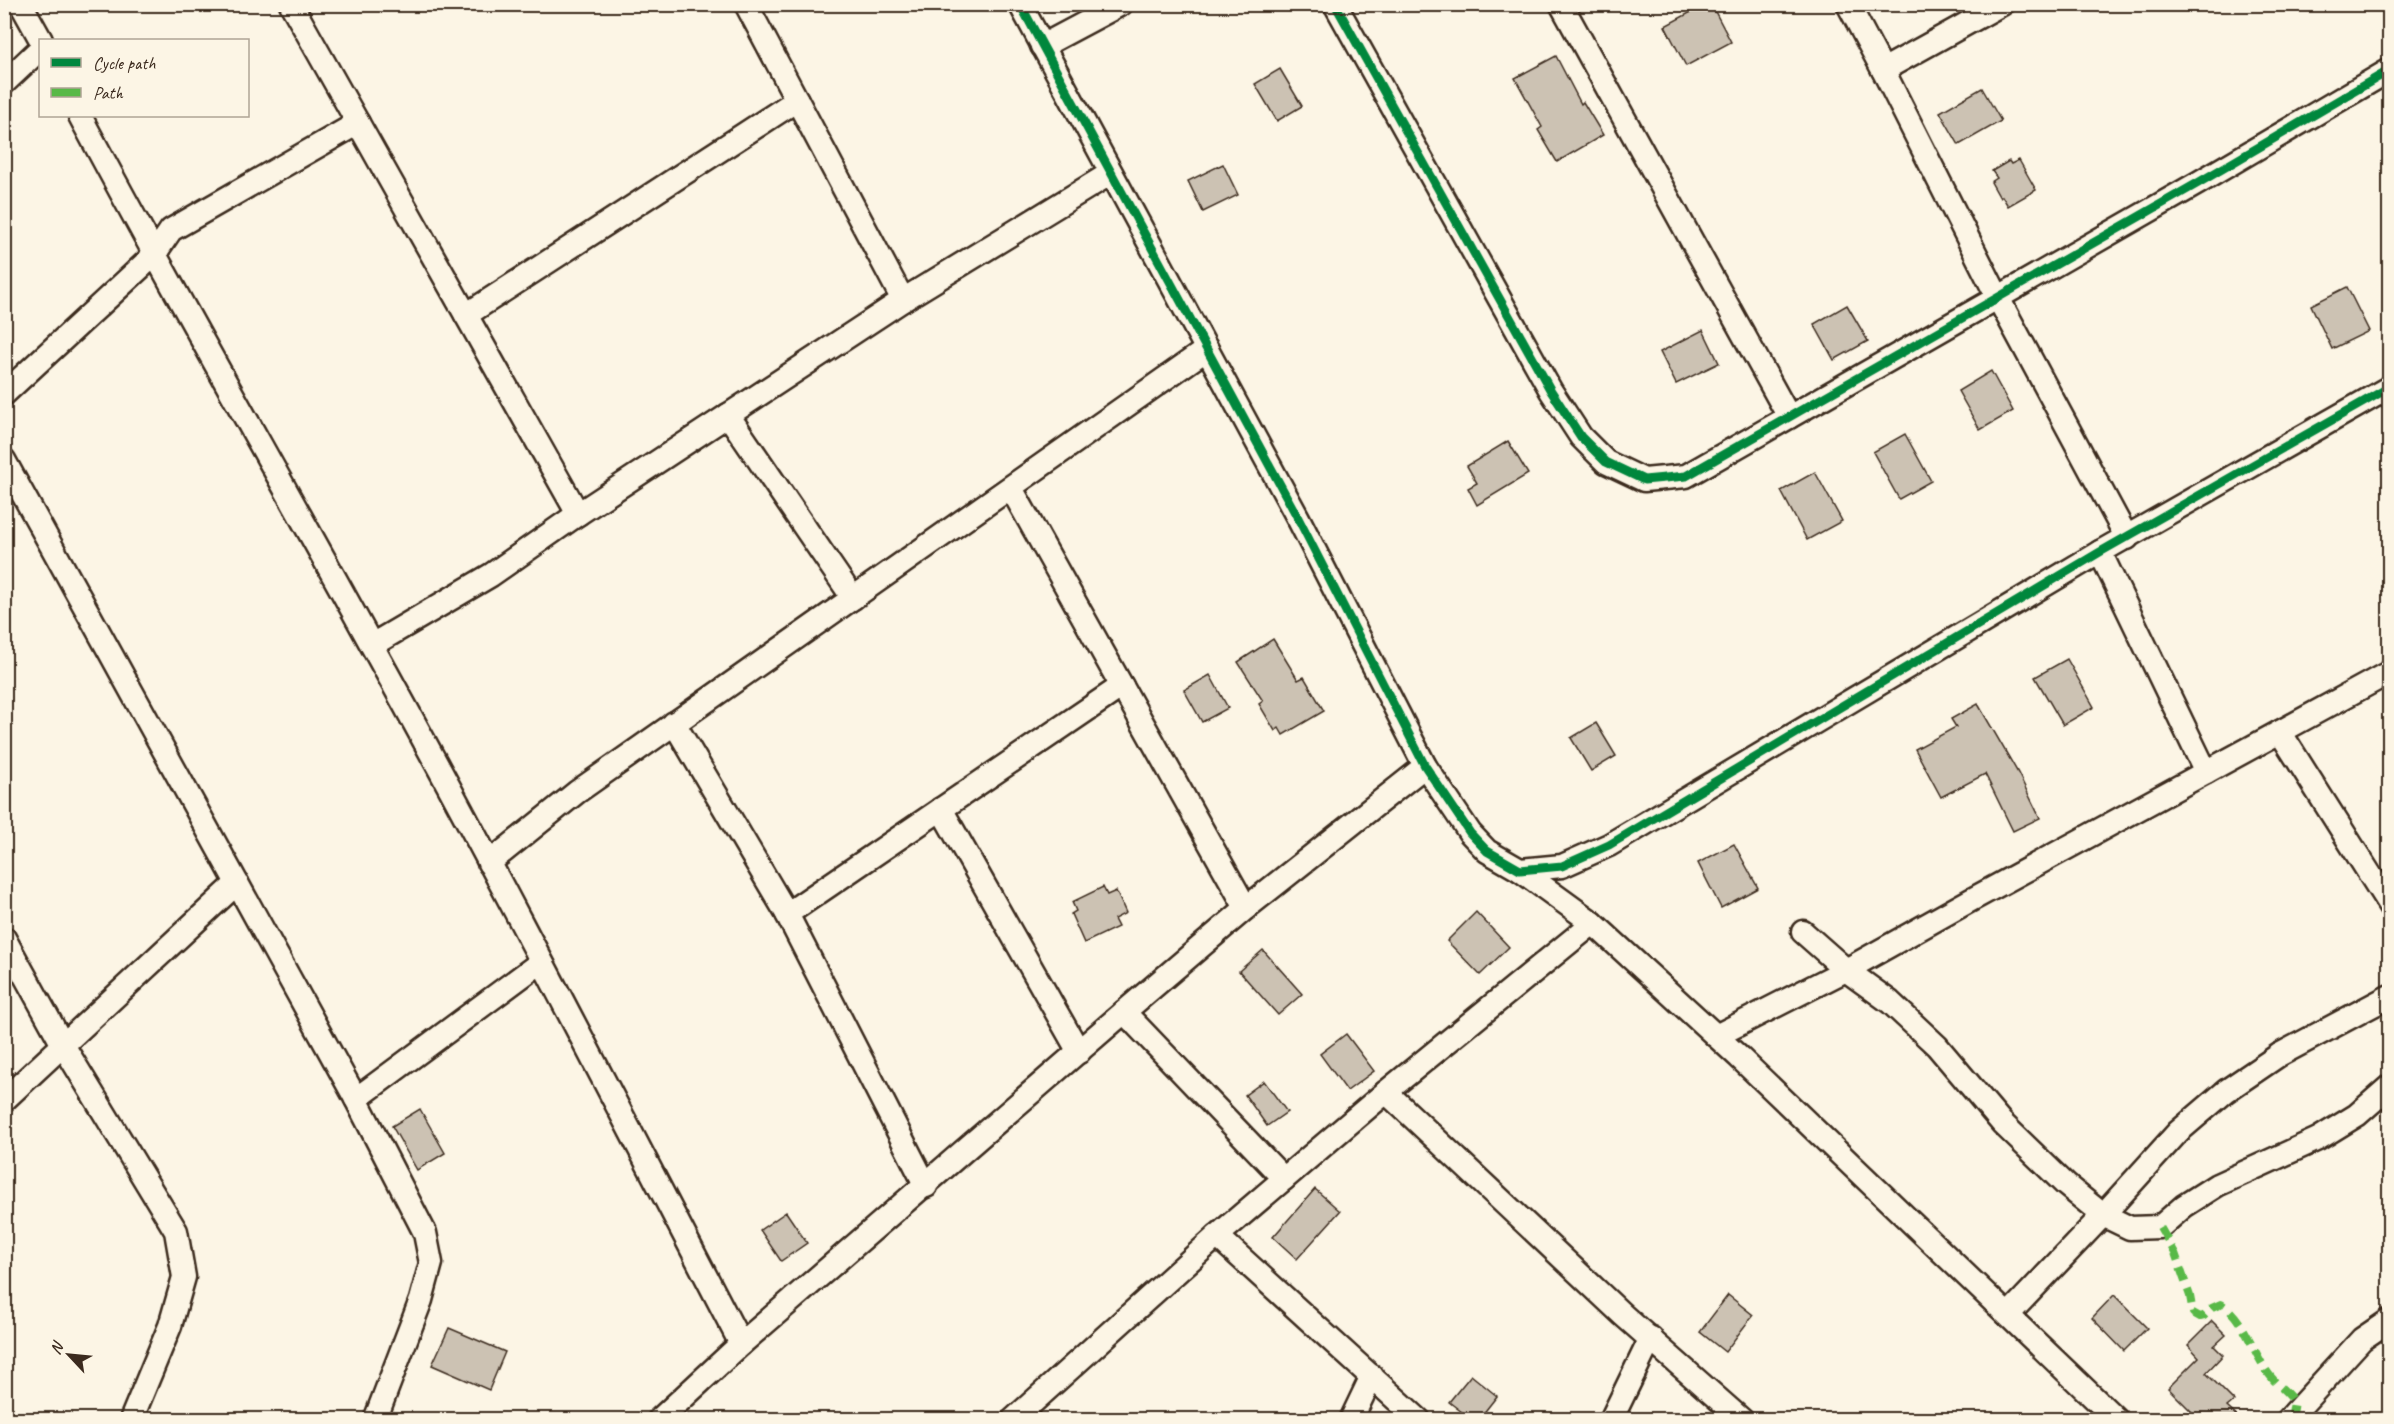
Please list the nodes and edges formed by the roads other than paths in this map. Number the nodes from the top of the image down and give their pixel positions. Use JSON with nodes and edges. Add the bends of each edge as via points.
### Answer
{"nodes":[{"id":1,"x":21,"y":4,"type":"edge"},
{"id":2,"x":291,"y":4,"type":"edge"},
{"id":3,"x":746,"y":4,"type":"edge"},
{"id":4,"x":1020,"y":4,"type":"edge"},
{"id":5,"x":1121,"y":4,"type":"edge"},
{"id":6,"x":1335,"y":4,"type":"edge"},
{"id":7,"x":1561,"y":4,"type":"edge"},
{"id":8,"x":1848,"y":4,"type":"edge"},
{"id":9,"x":2002,"y":4,"type":"edge"},
{"id":10,"x":40,"y":39,"type":"edge"},
{"id":11,"x":1042,"y":46,"type":"junction"},
{"id":12,"x":39,"y":50,"type":"edge"},
{"id":13,"x":2390,"y":69,"type":"edge"},
{"id":14,"x":1883,"y":70,"type":"junction"},
{"id":15,"x":4,"y":83,"type":"edge"},
{"id":16,"x":797,"y":100,"type":"junction"},
{"id":17,"x":81,"y":117,"type":"edge"},
{"id":18,"x":358,"y":123,"type":"junction"},
{"id":19,"x":1111,"y":173,"type":"junction"},
{"id":20,"x":154,"y":255,"type":"junction"},
{"id":21,"x":1998,"y":298,"type":"junction"},
{"id":22,"x":903,"y":300,"type":"junction"},
{"id":23,"x":466,"y":315,"type":"junction"},
{"id":24,"x":1207,"y":349,"type":"junction"},
{"id":25,"x":2390,"y":387,"type":"edge"},
{"id":26,"x":4,"y":393,"type":"edge"},
{"id":27,"x":728,"y":415,"type":"junction"},
{"id":28,"x":1789,"y":417,"type":"junction"},
{"id":29,"x":4,"y":460,"type":"edge"},
{"id":30,"x":1011,"y":488,"type":"junction"},
{"id":31,"x":578,"y":514,"type":"junction"},
{"id":32,"x":2127,"y":538,"type":"junction"},
{"id":33,"x":2100,"y":552,"type":"junction"},
{"id":34,"x":853,"y":598,"type":"junction"},
{"id":35,"x":372,"y":645,"type":"junction"},
{"id":36,"x":2390,"y":672,"type":"edge"},
{"id":37,"x":1122,"y":686,"type":"junction"},
{"id":38,"x":674,"y":723,"type":"junction"},
{"id":39,"x":2280,"y":732,"type":"junction"},
{"id":40,"x":1425,"y":766,"type":"junction"},
{"id":41,"x":2206,"y":772,"type":"junction"},
{"id":42,"x":941,"y":809,"type":"junction"},
{"id":43,"x":489,"y":863,"type":"junction"},
{"id":44,"x":1520,"y":870,"type":"junction"},
{"id":45,"x":237,"y":883,"type":"junction"},
{"id":46,"x":2390,"y":906,"type":"edge"},
{"id":47,"x":1246,"y":908,"type":"junction"},
{"id":48,"x":787,"y":914,"type":"junction"},
{"id":49,"x":1593,"y":923,"type":"junction"},
{"id":50,"x":1803,"y":932,"type":"dead end"},
{"id":51,"x":4,"y":938,"type":"edge"},
{"id":52,"x":541,"y":962,"type":"junction"},
{"id":53,"x":1846,"y":970,"type":"junction"},
{"id":54,"x":2390,"y":996,"type":"edge"},
{"id":55,"x":1124,"y":1012,"type":"junction"},
{"id":56,"x":1716,"y":1036,"type":"junction"},
{"id":57,"x":63,"y":1046,"type":"junction"},
{"id":58,"x":1079,"y":1052,"type":"junction"},
{"id":59,"x":2390,"y":1086,"type":"edge"},
{"id":60,"x":1386,"y":1092,"type":"junction"},
{"id":61,"x":356,"y":1099,"type":"junction"},
{"id":62,"x":4,"y":1100,"type":"edge"},
{"id":63,"x":1284,"y":1179,"type":"junction"},
{"id":64,"x":926,"y":1186,"type":"junction"},
{"id":65,"x":2103,"y":1215,"type":"junction"},
{"id":66,"x":1217,"y":1236,"type":"junction"},
{"id":67,"x":2008,"y":1316,"type":"junction"},
{"id":68,"x":2390,"y":1320,"type":"edge"},
{"id":69,"x":1651,"y":1338,"type":"junction"},
{"id":70,"x":741,"y":1344,"type":"junction"},
{"id":71,"x":1372,"y":1376,"type":"junction"},
{"id":72,"x":2105,"y":1416,"type":"edge"},
{"id":73,"x":131,"y":1419,"type":"edge"},
{"id":74,"x":375,"y":1419,"type":"edge"},
{"id":75,"x":658,"y":1419,"type":"edge"},
{"id":76,"x":1013,"y":1419,"type":"edge"},
{"id":77,"x":1351,"y":1419,"type":"edge"},
{"id":78,"x":1419,"y":1419,"type":"edge"},
{"id":79,"x":1611,"y":1419,"type":"edge"},
{"id":80,"x":1742,"y":1419,"type":"edge"},
{"id":81,"x":2288,"y":1419,"type":"edge"}],
"edges":[{"from":1,"to":10,"type":"street"},
{"from":2,"to":18,"type":"street"},
{"from":3,"to":16,"type":"street"},
{"from":4,"to":11,"type":"street"},
{"from":5,"to":11,"type":"street"},
{"from":6,"to":28,"type":"street","via":[[1551,391],[1581,437],[1606,462],[1644,480],[1686,476]]},
{"from":7,"to":28,"type":"street"},
{"from":8,"to":14,"type":"street"},
{"from":9,"to":14,"type":"street"},
{"from":11,"to":19,"type":"street"},
{"from":12,"to":15,"type":"street"},
{"from":13,"to":21,"type":"street"},
{"from":14,"to":21,"type":"street"},
{"from":16,"to":22,"type":"street"},
{"from":16,"to":23,"type":"street"},
{"from":17,"to":20,"type":"street"},
{"from":18,"to":20,"type":"street","via":[[171,230]]},
{"from":18,"to":23,"type":"street"},
{"from":19,"to":22,"type":"street"},
{"from":19,"to":24,"type":"street"},
{"from":20,"to":26,"type":"street"},
{"from":20,"to":35,"type":"street"},
{"from":21,"to":28,"type":"street"},
{"from":21,"to":32,"type":"street"},
{"from":22,"to":27,"type":"street"},
{"from":23,"to":31,"type":"street"},
{"from":24,"to":30,"type":"street"},
{"from":24,"to":40,"type":"street"},
{"from":25,"to":32,"type":"street"},
{"from":27,"to":31,"type":"street"},
{"from":27,"to":34,"type":"street"},
{"from":29,"to":45,"type":"street"},
{"from":30,"to":34,"type":"street"},
{"from":30,"to":37,"type":"street"},
{"from":31,"to":35,"type":"street","via":[[491,576]]},
{"from":32,"to":33,"type":"street"},
{"from":33,"to":41,"type":"street"},
{"from":33,"to":44,"type":"street","via":[[1609,845],[1562,866]]},
{"from":34,"to":38,"type":"street"},
{"from":35,"to":43,"type":"street"},
{"from":36,"to":39,"type":"street"},
{"from":37,"to":42,"type":"street"},
{"from":37,"to":47,"type":"street"},
{"from":38,"to":43,"type":"street","via":[[577,792]]},
{"from":38,"to":48,"type":"street"},
{"from":39,"to":41,"type":"street"},
{"from":39,"to":46,"type":"street"},
{"from":40,"to":44,"type":"street","via":[[1476,839],[1487,851]]},
{"from":40,"to":47,"type":"street"},
{"from":41,"to":53,"type":"street"},
{"from":42,"to":48,"type":"street"},
{"from":42,"to":58,"type":"street"},
{"from":43,"to":52,"type":"street"},
{"from":44,"to":49,"type":"street"},
{"from":45,"to":57,"type":"street"},
{"from":45,"to":61,"type":"street"},
{"from":47,"to":55,"type":"street"},
{"from":48,"to":64,"type":"street"},
{"from":49,"to":56,"type":"street"},
{"from":49,"to":60,"type":"street"},
{"from":50,"to":53,"type":"street"},
{"from":51,"to":57,"type":"street"},
{"from":52,"to":61,"type":"street"},
{"from":52,"to":70,"type":"street"},
{"from":53,"to":56,"type":"street"},
{"from":53,"to":65,"type":"street","via":[[1890,1002],[1937,1046],[2002,1123]]},
{"from":54,"to":65,"type":"street","via":[[2279,1055],[2226,1091],[2178,1132]]},
{"from":55,"to":58,"type":"street"},
{"from":55,"to":63,"type":"street"},
{"from":56,"to":67,"type":"street"},
{"from":57,"to":62,"type":"street"},
{"from":57,"to":73,"type":"street","via":[[176,1231],[184,1277],[170,1326]]},
{"from":58,"to":64,"type":"street"},
{"from":59,"to":65,"type":"street","via":[[2357,1115],[2318,1139],[2217,1185],[2160,1227],[2130,1228]]},
{"from":60,"to":63,"type":"street"},
{"from":60,"to":69,"type":"street"},
{"from":61,"to":74,"type":"street","via":[[425,1233],[431,1263],[421,1300]]},
{"from":63,"to":66,"type":"street"},
{"from":64,"to":70,"type":"street"},
{"from":65,"to":67,"type":"street"},
{"from":66,"to":71,"type":"street"},
{"from":66,"to":76,"type":"street"},
{"from":67,"to":72,"type":"street"},
{"from":68,"to":81,"type":"street","via":[[2362,1339]]},
{"from":69,"to":79,"type":"street"},
{"from":69,"to":80,"type":"street"},
{"from":70,"to":75,"type":"street"},
{"from":71,"to":77,"type":"street"},
{"from":71,"to":78,"type":"street"}]}
